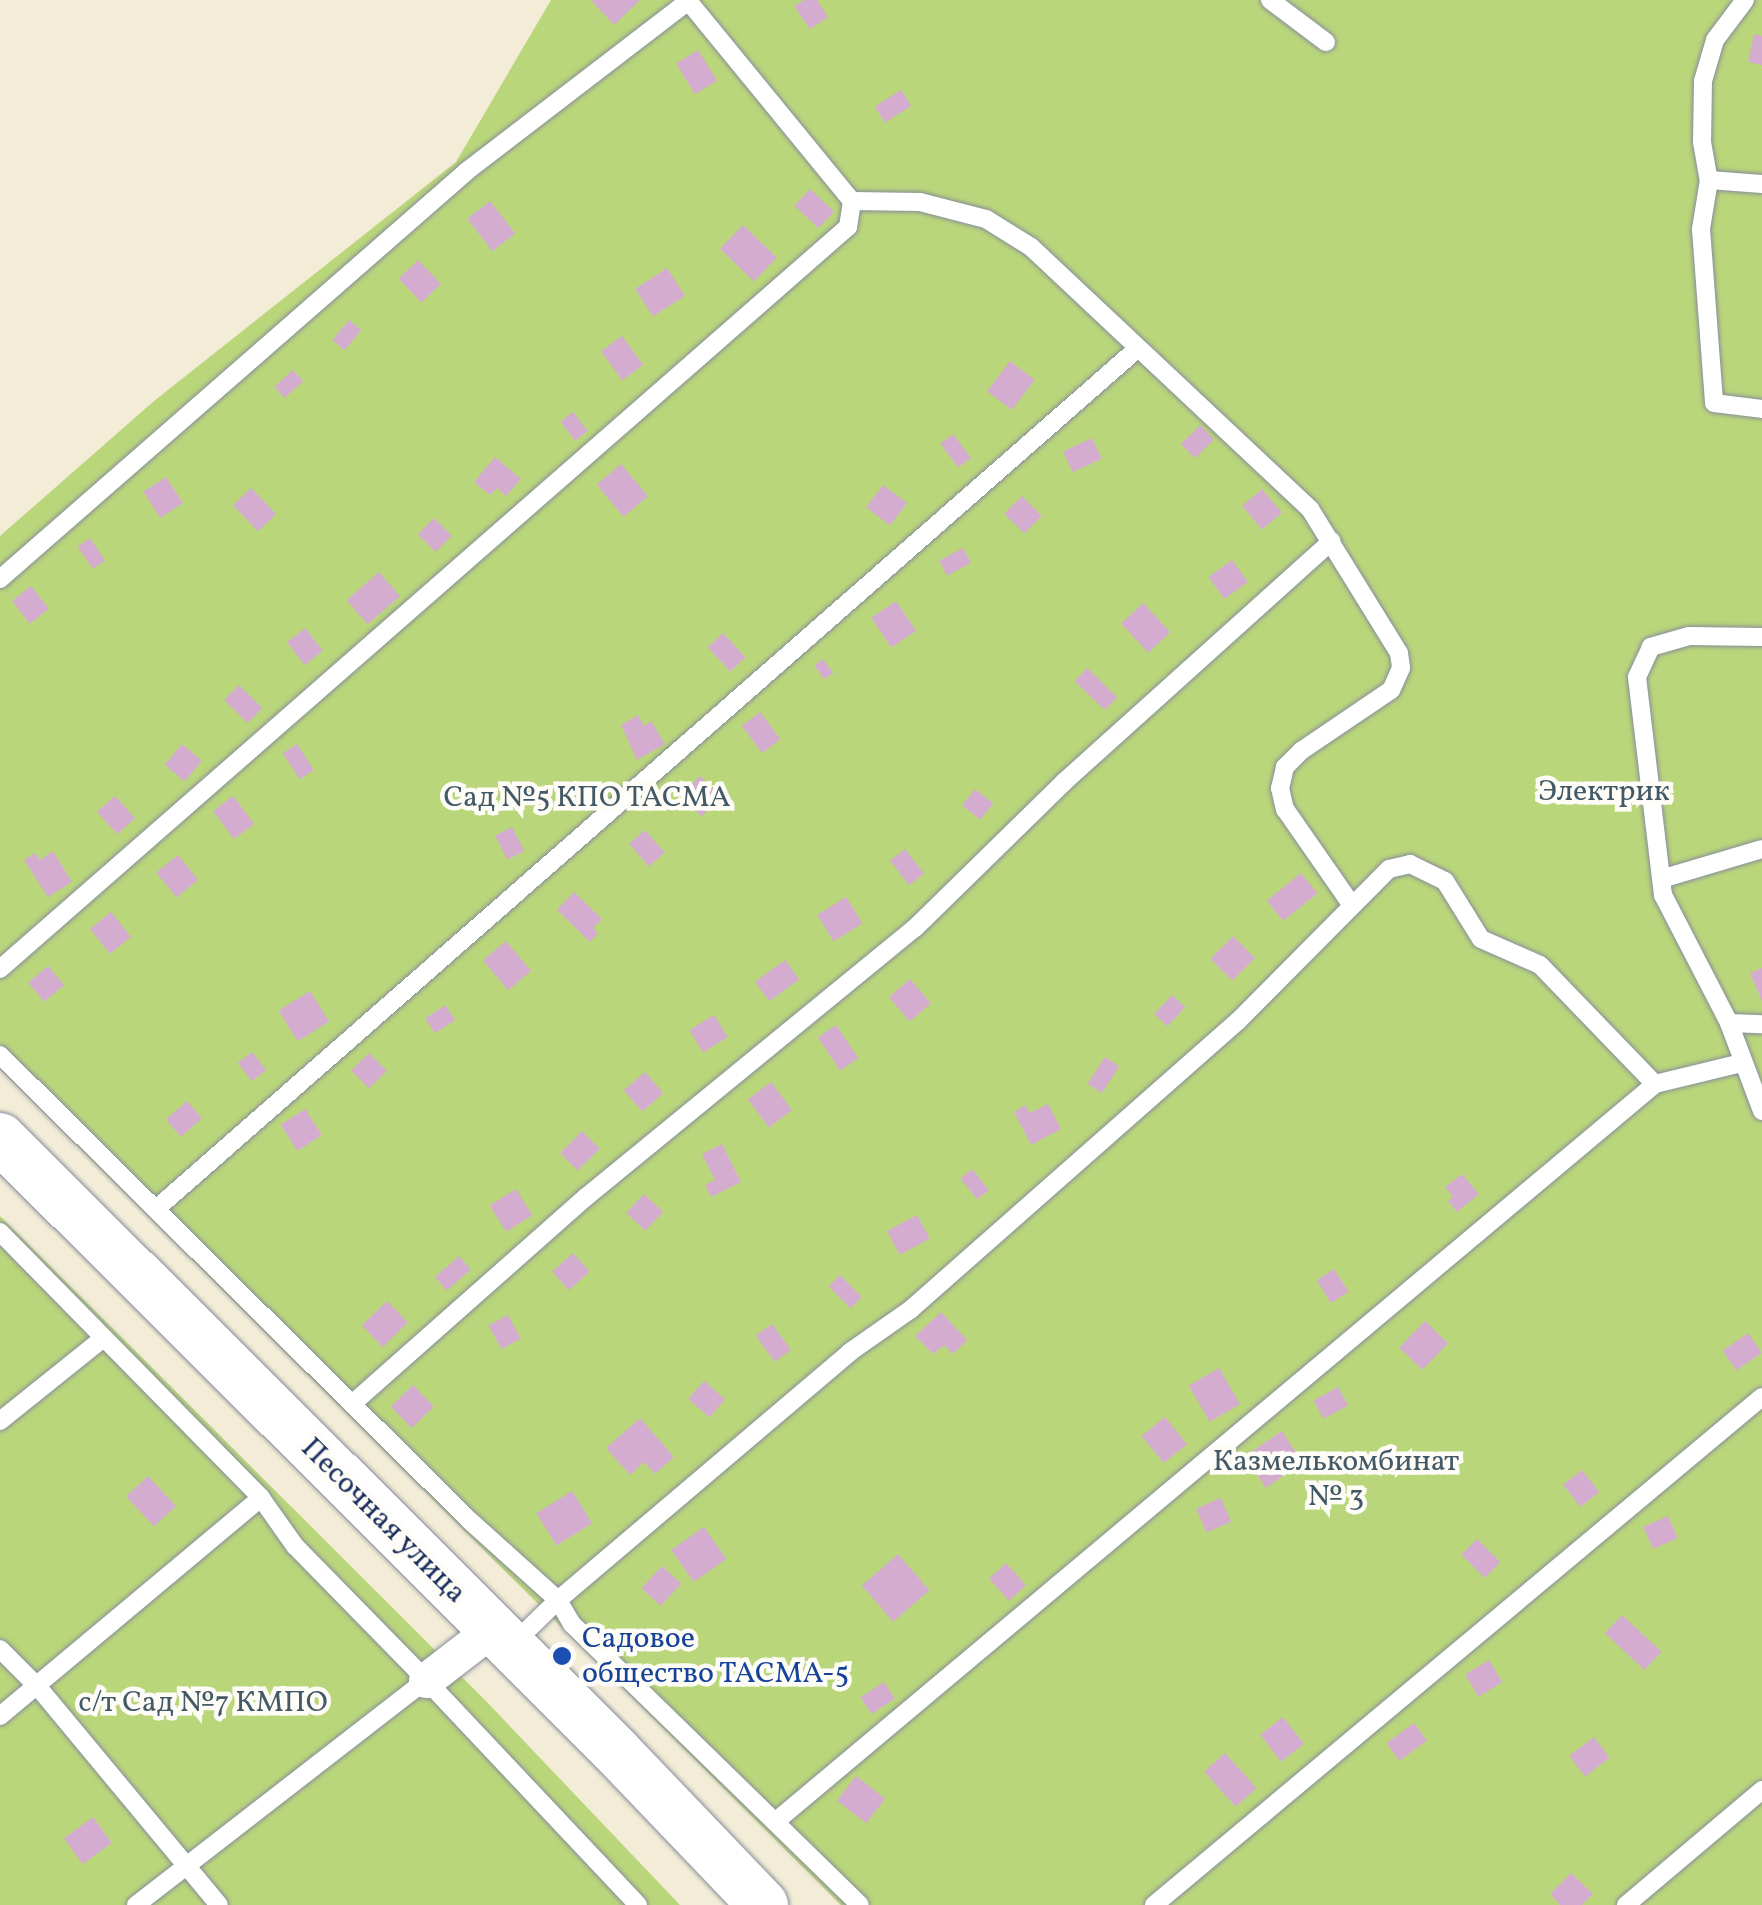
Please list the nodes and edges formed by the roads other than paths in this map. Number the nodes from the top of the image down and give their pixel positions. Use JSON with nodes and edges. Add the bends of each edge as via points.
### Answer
{"nodes":[{"id":1,"x":1270,"y":0,"type":"edge"},
{"id":2,"x":1746,"y":0,"type":"edge"},
{"id":3,"x":690,"y":1,"type":"edge"},
{"id":4,"x":1326,"y":42,"type":"dead end"},
{"id":5,"x":1709,"y":180,"type":"junction"},
{"id":6,"x":1762,"y":184,"type":"edge"},
{"id":7,"x":852,"y":200,"type":"junction"},
{"id":8,"x":1138,"y":348,"type":"junction"},
{"id":9,"x":1762,"y":409,"type":"edge"},
{"id":10,"x":1332,"y":541,"type":"junction"},
{"id":11,"x":0,"y":579,"type":"edge"},
{"id":12,"x":1762,"y":637,"type":"edge"},
{"id":13,"x":1762,"y":848,"type":"edge"},
{"id":14,"x":1661,"y":879,"type":"junction"},
{"id":15,"x":1351,"y":904,"type":"junction"},
{"id":16,"x":0,"y":969,"type":"edge"},
{"id":17,"x":1728,"y":1023,"type":"junction"},
{"id":18,"x":1762,"y":1024,"type":"edge"},
{"id":19,"x":0,"y":1055,"type":"edge"},
{"id":20,"x":1741,"y":1063,"type":"junction"},
{"id":21,"x":1655,"y":1084,"type":"junction"},
{"id":22,"x":1762,"y":1111,"type":"edge"},
{"id":23,"x":0,"y":1138,"type":"edge"},
{"id":24,"x":156,"y":1210,"type":"junction"},
{"id":25,"x":0,"y":1232,"type":"edge"},
{"id":26,"x":101,"y":1340,"type":"junction"},
{"id":27,"x":1762,"y":1397,"type":"edge"},
{"id":28,"x":352,"y":1404,"type":"junction"},
{"id":29,"x":0,"y":1421,"type":"edge"},
{"id":30,"x":261,"y":1498,"type":"junction"},
{"id":31,"x":558,"y":1600,"type":"junction"},
{"id":32,"x":501,"y":1638,"type":"junction"},
{"id":33,"x":0,"y":1649,"type":"edge"},
{"id":34,"x":426,"y":1680,"type":"junction"},
{"id":35,"x":38,"y":1687,"type":"junction"},
{"id":36,"x":0,"y":1716,"type":"edge"},
{"id":37,"x":1762,"y":1790,"type":"edge"},
{"id":38,"x":775,"y":1822,"type":"junction"},
{"id":39,"x":190,"y":1867,"type":"junction"},
{"id":40,"x":136,"y":1905,"type":"edge"},
{"id":41,"x":219,"y":1905,"type":"edge"},
{"id":42,"x":638,"y":1905,"type":"edge"},
{"id":43,"x":764,"y":1905,"type":"edge"},
{"id":44,"x":860,"y":1905,"type":"edge"},
{"id":45,"x":1154,"y":1905,"type":"edge"},
{"id":46,"x":1626,"y":1905,"type":"edge"}],
"edges":[{"from":1,"to":4,"type":"lane"},
{"from":2,"to":5,"type":"lane","via":[[1715,40],[1702,81]]},
{"from":3,"to":7,"type":"lane"},
{"from":3,"to":11,"type":"lane","via":[[467,171]]},
{"from":5,"to":6,"type":"lane"},
{"from":5,"to":9,"type":"lane","via":[[1701,229],[1714,403]]},
{"from":7,"to":8,"type":"lane","via":[[920,202],[986,219],[1031,247]]},
{"from":7,"to":16,"type":"lane","via":[[848,227]]},
{"from":8,"to":10,"type":"lane","via":[[1310,509]]},
{"from":8,"to":24,"type":"lane"},
{"from":10,"to":15,"type":"lane","via":[[1399,653],[1401,668],[1391,690],[1301,750],[1284,768],[1280,788],[1285,809]]},
{"from":10,"to":28,"type":"lane","via":[[1064,782],[915,928],[586,1198]]},
{"from":12,"to":14,"type":"lane","via":[[1689,636],[1651,647],[1637,678]]},
{"from":13,"to":14,"type":"lane"},
{"from":14,"to":17,"type":"lane","via":[[1662,895]]},
{"from":15,"to":21,"type":"lane","via":[[1389,870],[1410,864],[1432,871],[1481,938],[1540,965]]},
{"from":15,"to":31,"type":"lane","via":[[1237,1022],[910,1310],[850,1352]]},
{"from":17,"to":18,"type":"lane"},
{"from":17,"to":20,"type":"lane"},
{"from":19,"to":24,"type":"lane"},
{"from":20,"to":21,"type":"lane"},
{"from":20,"to":22,"type":"lane"},
{"from":21,"to":38,"type":"lane"},
{"from":23,"to":32,"type":"main road","name":"Песочная улица"},
{"from":24,"to":28,"type":"lane"},
{"from":25,"to":26,"type":"lane"},
{"from":26,"to":29,"type":"lane"},
{"from":26,"to":30,"type":"lane"},
{"from":27,"to":45,"type":"lane"},
{"from":28,"to":31,"type":"lane"},
{"from":30,"to":34,"type":"lane","via":[[295,1546]]},
{"from":30,"to":35,"type":"lane"},
{"from":31,"to":32,"type":"lane"},
{"from":31,"to":38,"type":"lane","via":[[572,1624]]},
{"from":32,"to":34,"type":"street"},
{"from":32,"to":43,"type":"main road","name":"Песочная улица"},
{"from":33,"to":35,"type":"lane"},
{"from":34,"to":39,"type":"lane"},
{"from":34,"to":42,"type":"lane"},
{"from":35,"to":36,"type":"lane"},
{"from":35,"to":39,"type":"lane"},
{"from":37,"to":46,"type":"lane"},
{"from":38,"to":44,"type":"lane"},
{"from":39,"to":40,"type":"lane"},
{"from":39,"to":41,"type":"lane"}]}
